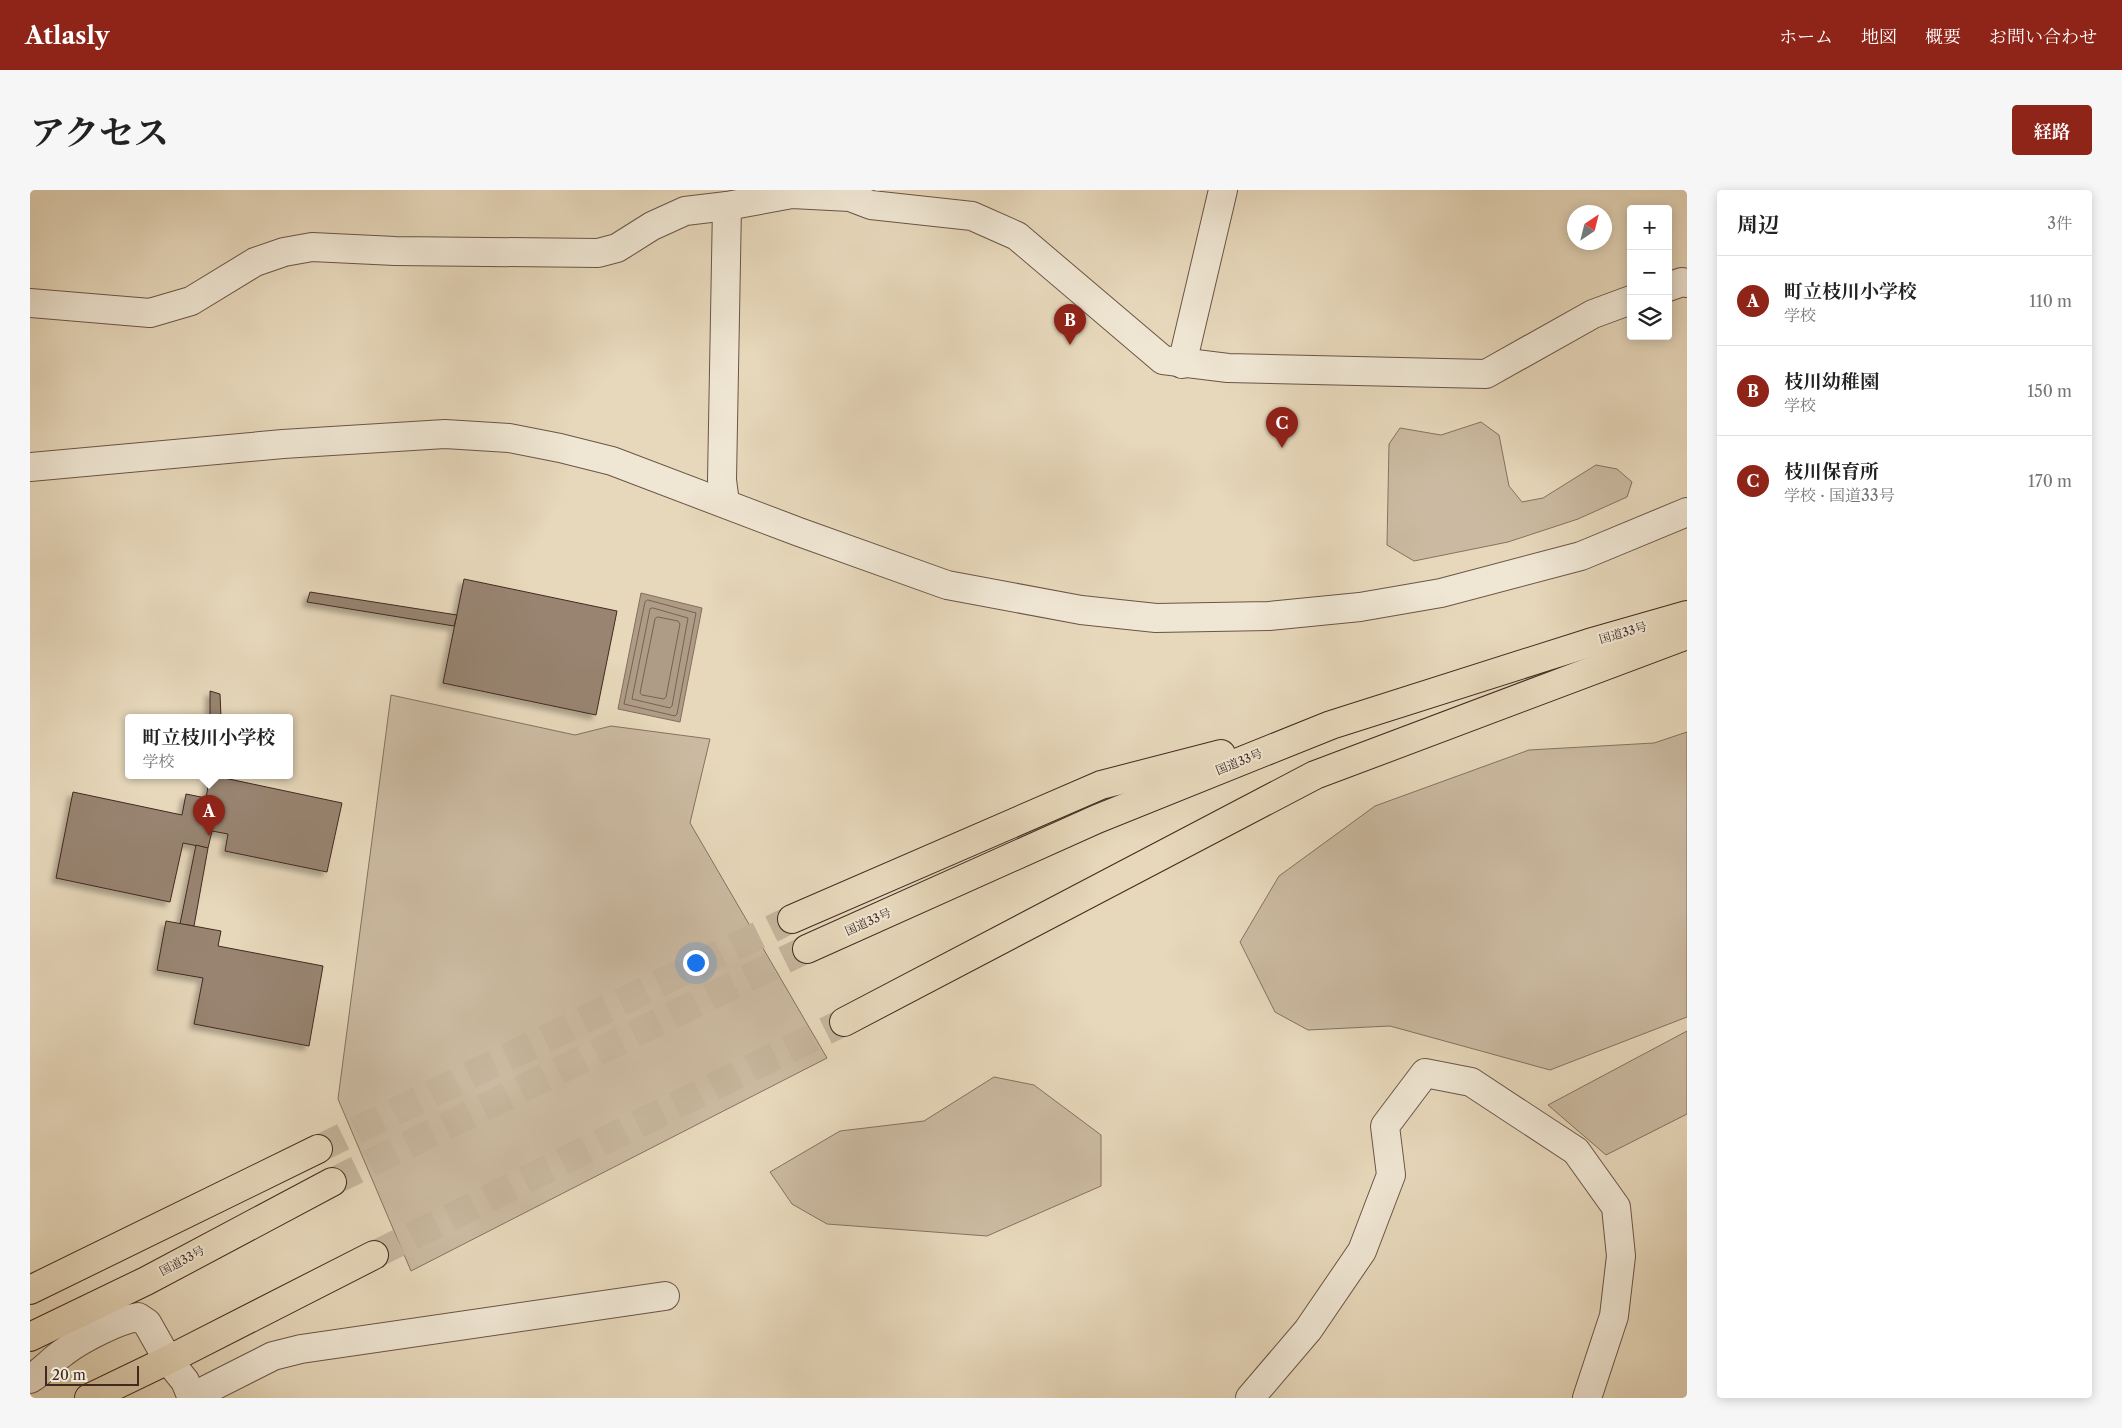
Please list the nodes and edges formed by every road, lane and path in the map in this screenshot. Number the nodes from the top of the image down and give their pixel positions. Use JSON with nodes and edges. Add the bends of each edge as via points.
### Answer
{"nodes":[{"id":1,"x":1223,"y":190,"type":"edge"},
{"id":2,"x":849,"y":194,"type":"edge"},
{"id":3,"x":727,"y":206,"type":"junction"},
{"id":4,"x":1687,"y":283,"type":"edge"},
{"id":5,"x":1672,"y":286,"type":"edge"},
{"id":6,"x":1627,"y":301,"type":"edge"},
{"id":7,"x":30,"y":303,"type":"edge"},
{"id":8,"x":1182,"y":364,"type":"junction"},
{"id":9,"x":30,"y":467,"type":"edge"},
{"id":10,"x":725,"y":503,"type":"junction"},
{"id":11,"x":1687,"y":512,"type":"edge"},
{"id":12,"x":1687,"y":614,"type":"edge"},
{"id":13,"x":1687,"y":635,"type":"edge"},
{"id":14,"x":1331,"y":725,"type":"junction"},
{"id":15,"x":792,"y":919,"type":"tunnel mouth"},
{"id":16,"x":807,"y":949,"type":"tunnel mouth"},
{"id":17,"x":844,"y":1022,"type":"tunnel mouth"},
{"id":18,"x":318,"y":1149,"type":"tunnel mouth"},
{"id":19,"x":332,"y":1182,"type":"tunnel mouth"},
{"id":20,"x":374,"y":1254,"type":"tunnel mouth"},
{"id":21,"x":30,"y":1290,"type":"edge"},
{"id":22,"x":665,"y":1296,"type":"dead end"},
{"id":23,"x":30,"y":1337,"type":"edge"},
{"id":24,"x":168,"y":1360,"type":"junction"},
{"id":25,"x":30,"y":1379,"type":"edge"},
{"id":26,"x":192,"y":1397,"type":"edge"},
{"id":27,"x":89,"y":1398,"type":"edge"},
{"id":28,"x":1250,"y":1398,"type":"edge"},
{"id":29,"x":1587,"y":1398,"type":"edge"}],
"edges":[{"from":1,"to":8,"type":"street"},
{"from":2,"to":3,"type":"street","via":[[792,194]]},
{"from":2,"to":8,"type":"street","via":[[871,206],[972,216],[1017,236],[1163,360]]},
{"from":3,"to":7,"type":"street","via":[[685,211],[652,226],[617,248],[598,253],[312,247],[255,262],[191,301],[150,313]]},
{"from":3,"to":10,"type":"street","via":[[722,480]]},
{"from":4,"to":5,"type":"street"},
{"from":6,"to":8,"type":"street","via":[[1593,314],[1486,374]]},
{"from":9,"to":10,"type":"street","via":[[274,445],[446,434],[509,438],[560,448],[612,462]]},
{"from":10,"to":11,"type":"street","via":[[947,585],[1081,610],[1156,618],[1269,616],[1342,609],[1441,592],[1581,556]]},
{"from":12,"to":14,"type":"highway","name":"国道33号"},
{"from":13,"to":17,"type":"highway","via":[[1315,775]]},
{"from":14,"to":15,"type":"highway","via":[[1101,785]]},
{"from":14,"to":16,"type":"highway","name":"国道33号","via":[[1097,820]]},
{"from":18,"to":21,"type":"highway"},
{"from":19,"to":23,"type":"highway","name":"国道33号"},
{"from":20,"to":24,"type":"highway"},
{"from":22,"to":26,"type":"street","via":[[301,1349],[273,1356]]},
{"from":24,"to":25,"type":"street","via":[[147,1323],[138,1317],[111,1326],[65,1351]]},
{"from":24,"to":26,"type":"street","via":[[185,1381]]},
{"from":24,"to":27,"type":"highway"},
{"from":28,"to":29,"type":"street","via":[[1308,1330],[1362,1251],[1391,1175],[1385,1126],[1425,1073],[1471,1082],[1576,1151],[1616,1207],[1621,1256],[1614,1316]]}]}
